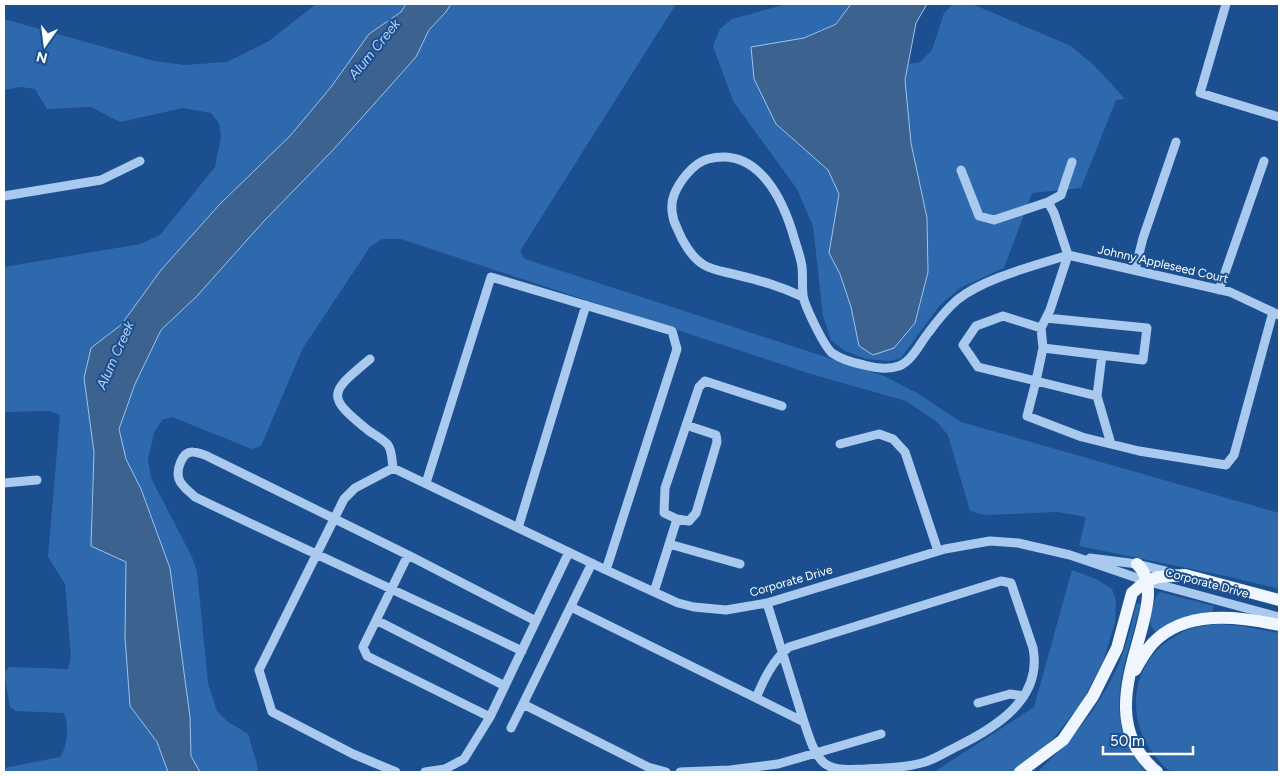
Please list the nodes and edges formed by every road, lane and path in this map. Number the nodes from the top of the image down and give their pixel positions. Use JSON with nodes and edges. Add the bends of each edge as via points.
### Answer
{"nodes":[{"id":1,"x":1226,"y":4,"type":"edge"},
{"id":2,"x":1279,"y":117,"type":"edge"},
{"id":3,"x":1176,"y":142,"type":"dead end"},
{"id":4,"x":140,"y":160,"type":"dead end"},
{"id":5,"x":1072,"y":162,"type":"dead end"},
{"id":6,"x":1264,"y":162,"type":"dead end"},
{"id":7,"x":961,"y":170,"type":"dead end"},
{"id":8,"x":4,"y":196,"type":"edge"},
{"id":9,"x":1048,"y":202,"type":"junction"},
{"id":10,"x":1068,"y":255,"type":"junction"},
{"id":11,"x":1135,"y":270,"type":"junction"},
{"id":12,"x":1219,"y":290,"type":"junction"},
{"id":13,"x":803,"y":297,"type":"junction"},
{"id":14,"x":586,"y":306,"type":"junction"},
{"id":15,"x":1276,"y":313,"type":"edge"},
{"id":16,"x":1046,"y":318,"type":"junction"},
{"id":17,"x":1041,"y":328,"type":"junction"},
{"id":18,"x":1043,"y":348,"type":"junction"},
{"id":19,"x":1102,"y":355,"type":"junction"},
{"id":20,"x":370,"y":359,"type":"dead end"},
{"id":21,"x":1036,"y":381,"type":"junction"},
{"id":22,"x":1097,"y":396,"type":"junction"},
{"id":23,"x":782,"y":406,"type":"dead end"},
{"id":24,"x":686,"y":425,"type":"junction"},
{"id":25,"x":840,"y":444,"type":"dead end"},
{"id":26,"x":1111,"y":444,"type":"junction"},
{"id":27,"x":393,"y":468,"type":"junction"},
{"id":28,"x":37,"y":480,"type":"dead end"},
{"id":29,"x":4,"y":483,"type":"edge"},
{"id":30,"x":426,"y":483,"type":"junction"},
{"id":31,"x":677,"y":518,"type":"junction"},
{"id":32,"x":334,"y":519,"type":"junction"},
{"id":33,"x":518,"y":528,"type":"junction"},
{"id":34,"x":669,"y":544,"type":"junction"},
{"id":35,"x":938,"y":551,"type":"junction"},
{"id":36,"x":569,"y":552,"type":"junction"},
{"id":37,"x":316,"y":555,"type":"junction"},
{"id":38,"x":408,"y":555,"type":"junction"},
{"id":39,"x":1070,"y":555,"type":"junction"},
{"id":40,"x":592,"y":563,"type":"junction"},
{"id":41,"x":740,"y":564,"type":"dead end"},
{"id":42,"x":1137,"y":564,"type":"junction"},
{"id":43,"x":606,"y":570,"type":"junction"},
{"id":44,"x":1185,"y":575,"type":"junction"},
{"id":45,"x":1146,"y":581,"type":"junction"},
{"id":46,"x":392,"y":588,"type":"junction"},
{"id":47,"x":654,"y":592,"type":"junction"},
{"id":48,"x":1279,"y":600,"type":"edge"},
{"id":49,"x":767,"y":603,"type":"junction"},
{"id":50,"x":570,"y":607,"type":"junction"},
{"id":51,"x":1279,"y":617,"type":"edge"},
{"id":52,"x":376,"y":620,"type":"junction"},
{"id":53,"x":536,"y":621,"type":"junction"},
{"id":54,"x":1279,"y":625,"type":"edge"},
{"id":55,"x":522,"y":650,"type":"junction"},
{"id":56,"x":782,"y":653,"type":"junction"},
{"id":57,"x":1129,"y":678,"type":"junction"},
{"id":58,"x":505,"y":686,"type":"junction"},
{"id":59,"x":1024,"y":696,"type":"junction"},
{"id":60,"x":756,"y":698,"type":"junction"},
{"id":61,"x":978,"y":703,"type":"dead end"},
{"id":62,"x":523,"y":704,"type":"junction"},
{"id":63,"x":490,"y":717,"type":"junction"},
{"id":64,"x":804,"y":722,"type":"junction"},
{"id":65,"x":511,"y":728,"type":"dead end"},
{"id":66,"x":880,"y":734,"type":"dead end"},
{"id":67,"x":816,"y":752,"type":"junction"},
{"id":68,"x":396,"y":772,"type":"edge"},
{"id":69,"x":425,"y":772,"type":"edge"},
{"id":70,"x":666,"y":772,"type":"edge"},
{"id":71,"x":680,"y":772,"type":"edge"},
{"id":72,"x":1020,"y":772,"type":"edge"},
{"id":73,"x":1156,"y":772,"type":"edge"}],
"edges":[{"from":1,"to":2,"type":"street","via":[[1200,93]]},
{"from":3,"to":11,"type":"street"},
{"from":4,"to":8,"type":"street","via":[[101,180]]},
{"from":5,"to":9,"type":"street","via":[[1061,195]]},
{"from":6,"to":12,"type":"street"},
{"from":7,"to":9,"type":"street","via":[[979,216],[994,220]]},
{"from":9,"to":10,"type":"street"},
{"from":10,"to":11,"type":"street","name":"Johnny Appleseed Court"},
{"from":10,"to":13,"type":"street","via":[[978,287],[957,300],[907,361],[898,367],[871,367],[832,353],[824,344]]},
{"from":10,"to":16,"type":"street"},
{"from":11,"to":12,"type":"street","name":"Johnny Appleseed Court"},
{"from":12,"to":15,"type":"street","name":"Johnny Appleseed Court"},
{"from":13,"to":13,"type":"street","via":[[802,267],[793,234],[770,183],[759,171],[732,157],[705,160],[692,169],[673,196],[672,219],[690,251],[703,264],[715,269],[782,286]]},
{"from":14,"to":30,"type":"street","via":[[491,277]]},
{"from":14,"to":33,"type":"street"},
{"from":14,"to":43,"type":"street","via":[[672,331],[677,349]]},
{"from":15,"to":26,"type":"street","via":[[1234,454],[1226,465]]},
{"from":16,"to":17,"type":"street"},
{"from":16,"to":19,"type":"street","via":[[1147,328],[1143,360]]},
{"from":17,"to":18,"type":"street"},
{"from":17,"to":21,"type":"street","via":[[1003,316],[976,326],[963,344],[978,367]]},
{"from":18,"to":19,"type":"street"},
{"from":18,"to":21,"type":"street"},
{"from":19,"to":22,"type":"street"},
{"from":20,"to":27,"type":"street","via":[[344,380],[337,390],[338,402],[347,414],[388,446]]},
{"from":21,"to":22,"type":"street"},
{"from":21,"to":26,"type":"street","via":[[1027,416],[1082,437]]},
{"from":22,"to":26,"type":"street"},
{"from":23,"to":24,"type":"street","via":[[705,381],[699,386]]},
{"from":24,"to":31,"type":"street","via":[[665,488],[664,513]]},
{"from":24,"to":31,"type":"street","via":[[716,435],[718,442],[696,514],[689,521]]},
{"from":25,"to":35,"type":"street","via":[[879,434],[893,439],[905,452]]},
{"from":27,"to":30,"type":"street","name":"Corporate Drive"},
{"from":27,"to":32,"type":"street","via":[[355,488],[344,499]]},
{"from":28,"to":29,"type":"street"},
{"from":30,"to":33,"type":"street","name":"Corporate Drive"},
{"from":31,"to":34,"type":"street"},
{"from":32,"to":37,"type":"street"},
{"from":32,"to":37,"type":"street","via":[[205,455],[194,451],[182,459],[179,481],[194,497]]},
{"from":32,"to":38,"type":"street"},
{"from":33,"to":36,"type":"street","name":"Corporate Drive"},
{"from":34,"to":41,"type":"street"},
{"from":34,"to":47,"type":"street"},
{"from":35,"to":39,"type":"street","name":"Corporate Drive","via":[[990,541],[1018,543]]},
{"from":35,"to":49,"type":"street","name":"Corporate Drive"},
{"from":36,"to":40,"type":"street","name":"Corporate Drive"},
{"from":36,"to":53,"type":"street"},
{"from":37,"to":46,"type":"street"},
{"from":37,"to":68,"type":"street","via":[[259,670],[272,712],[353,754]]},
{"from":38,"to":46,"type":"street"},
{"from":38,"to":53,"type":"street"},
{"from":39,"to":42,"type":"street","name":"Corporate Drive"},
{"from":39,"to":45,"type":"street","name":"Corporate Drive"},
{"from":40,"to":43,"type":"street","name":"Corporate Drive"},
{"from":40,"to":50,"type":"street"},
{"from":42,"to":44,"type":"street","name":"Corporate Drive"},
{"from":42,"to":45,"type":"main road"},
{"from":43,"to":47,"type":"street","name":"Corporate Drive"},
{"from":44,"to":45,"type":"main road"},
{"from":44,"to":48,"type":"main road","name":"Corporate Drive"},
{"from":45,"to":51,"type":"street","name":"Corporate Drive"},
{"from":45,"to":57,"type":"main road","via":[[1149,597]]},
{"from":45,"to":72,"type":"main road","via":[[1132,593],[1117,648],[1093,696],[1063,740]]},
{"from":46,"to":52,"type":"street"},
{"from":46,"to":55,"type":"street"},
{"from":47,"to":49,"type":"street","name":"Corporate Drive","via":[[678,603],[706,609],[726,610]]},
{"from":49,"to":56,"type":"street"},
{"from":50,"to":60,"type":"street"},
{"from":50,"to":62,"type":"street"},
{"from":52,"to":58,"type":"street"},
{"from":52,"to":63,"type":"street","via":[[363,646],[367,656]]},
{"from":53,"to":55,"type":"street"},
{"from":54,"to":57,"type":"main road","via":[[1250,619],[1217,618],[1177,627],[1153,644]]},
{"from":55,"to":58,"type":"street"},
{"from":56,"to":59,"type":"street","via":[[789,647],[1002,581],[1011,583],[1033,648],[1034,675]]},
{"from":56,"to":60,"type":"street"},
{"from":56,"to":64,"type":"street"},
{"from":57,"to":73,"type":"main road","via":[[1126,704],[1129,732],[1135,747]]},
{"from":58,"to":63,"type":"street"},
{"from":59,"to":61,"type":"street","via":[[1010,694]]},
{"from":59,"to":67,"type":"street","via":[[1012,712],[972,739],[926,762],[840,769],[825,764]]},
{"from":60,"to":64,"type":"street"},
{"from":62,"to":65,"type":"street"},
{"from":62,"to":70,"type":"street"},
{"from":63,"to":69,"type":"street","via":[[464,760],[445,770]]},
{"from":64,"to":67,"type":"street"},
{"from":66,"to":67,"type":"street"},
{"from":67,"to":71,"type":"street","via":[[778,764]]}]}
